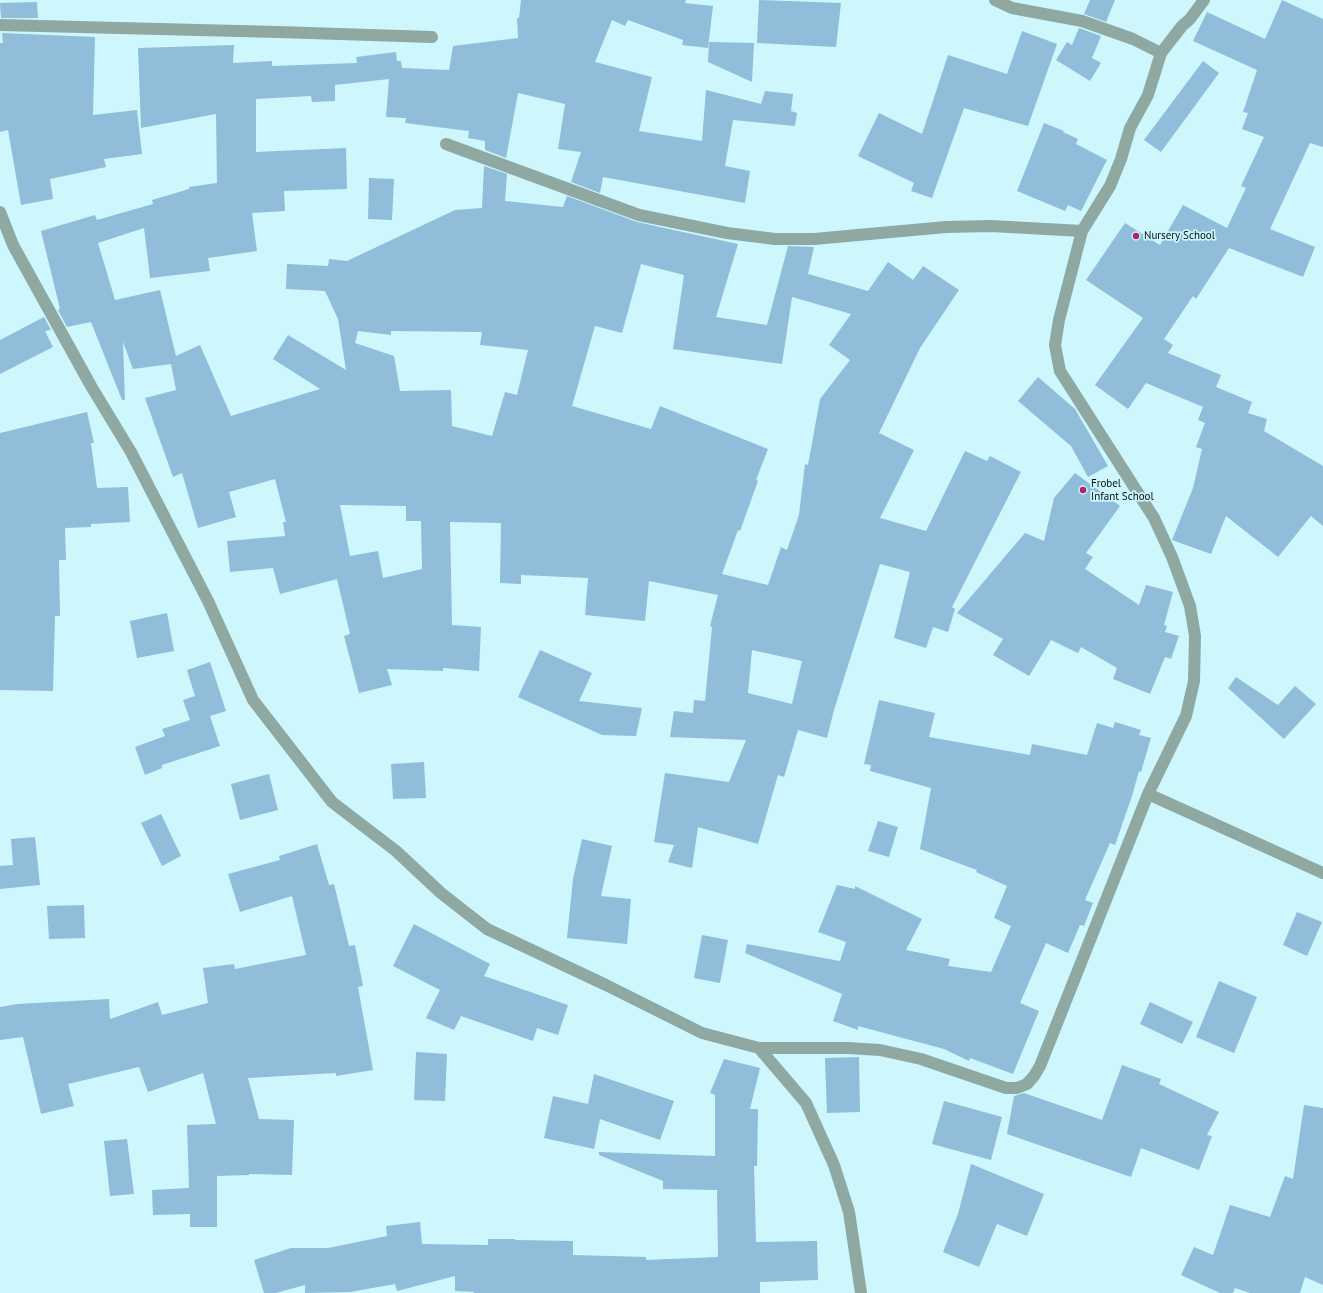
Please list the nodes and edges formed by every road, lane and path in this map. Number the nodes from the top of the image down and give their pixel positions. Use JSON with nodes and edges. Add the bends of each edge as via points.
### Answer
{"nodes":[{"id":1,"x":995,"y":0,"type":"edge"},
{"id":2,"x":1204,"y":0,"type":"edge"},
{"id":3,"x":0,"y":25,"type":"edge"},
{"id":4,"x":432,"y":37,"type":"dead end"},
{"id":5,"x":1160,"y":53,"type":"junction"},
{"id":6,"x":446,"y":144,"type":"dead end"},
{"id":7,"x":0,"y":212,"type":"edge"},
{"id":8,"x":1082,"y":230,"type":"junction"},
{"id":9,"x":1148,"y":794,"type":"junction"},
{"id":10,"x":1323,"y":873,"type":"edge"},
{"id":11,"x":759,"y":1048,"type":"junction"},
{"id":12,"x":861,"y":1293,"type":"edge"}],
"edges":[{"from":1,"to":5,"type":"street","via":[[1012,8],[1082,21],[1133,39]]},
{"from":2,"to":5,"type":"street"},
{"from":3,"to":4,"type":"street"},
{"from":5,"to":8,"type":"street","via":[[1148,95],[1130,128],[1110,186]]},
{"from":6,"to":8,"type":"street","via":[[639,215],[727,233],[783,239],[814,239],[946,227]]},
{"from":7,"to":11,"type":"street","via":[[13,245],[145,479],[208,602],[253,700],[332,802],[396,851],[441,893],[487,929],[702,1033]]},
{"from":8,"to":9,"type":"street","via":[[1055,345],[1060,371],[1154,518],[1172,556],[1190,606],[1195,636],[1194,680],[1186,716]]},
{"from":9,"to":10,"type":"street"},
{"from":9,"to":11,"type":"street","via":[[1040,1066],[1027,1084],[1017,1088],[1006,1088],[921,1059],[880,1050]]},
{"from":11,"to":12,"type":"street","via":[[806,1103],[834,1166],[849,1212]]}]}
